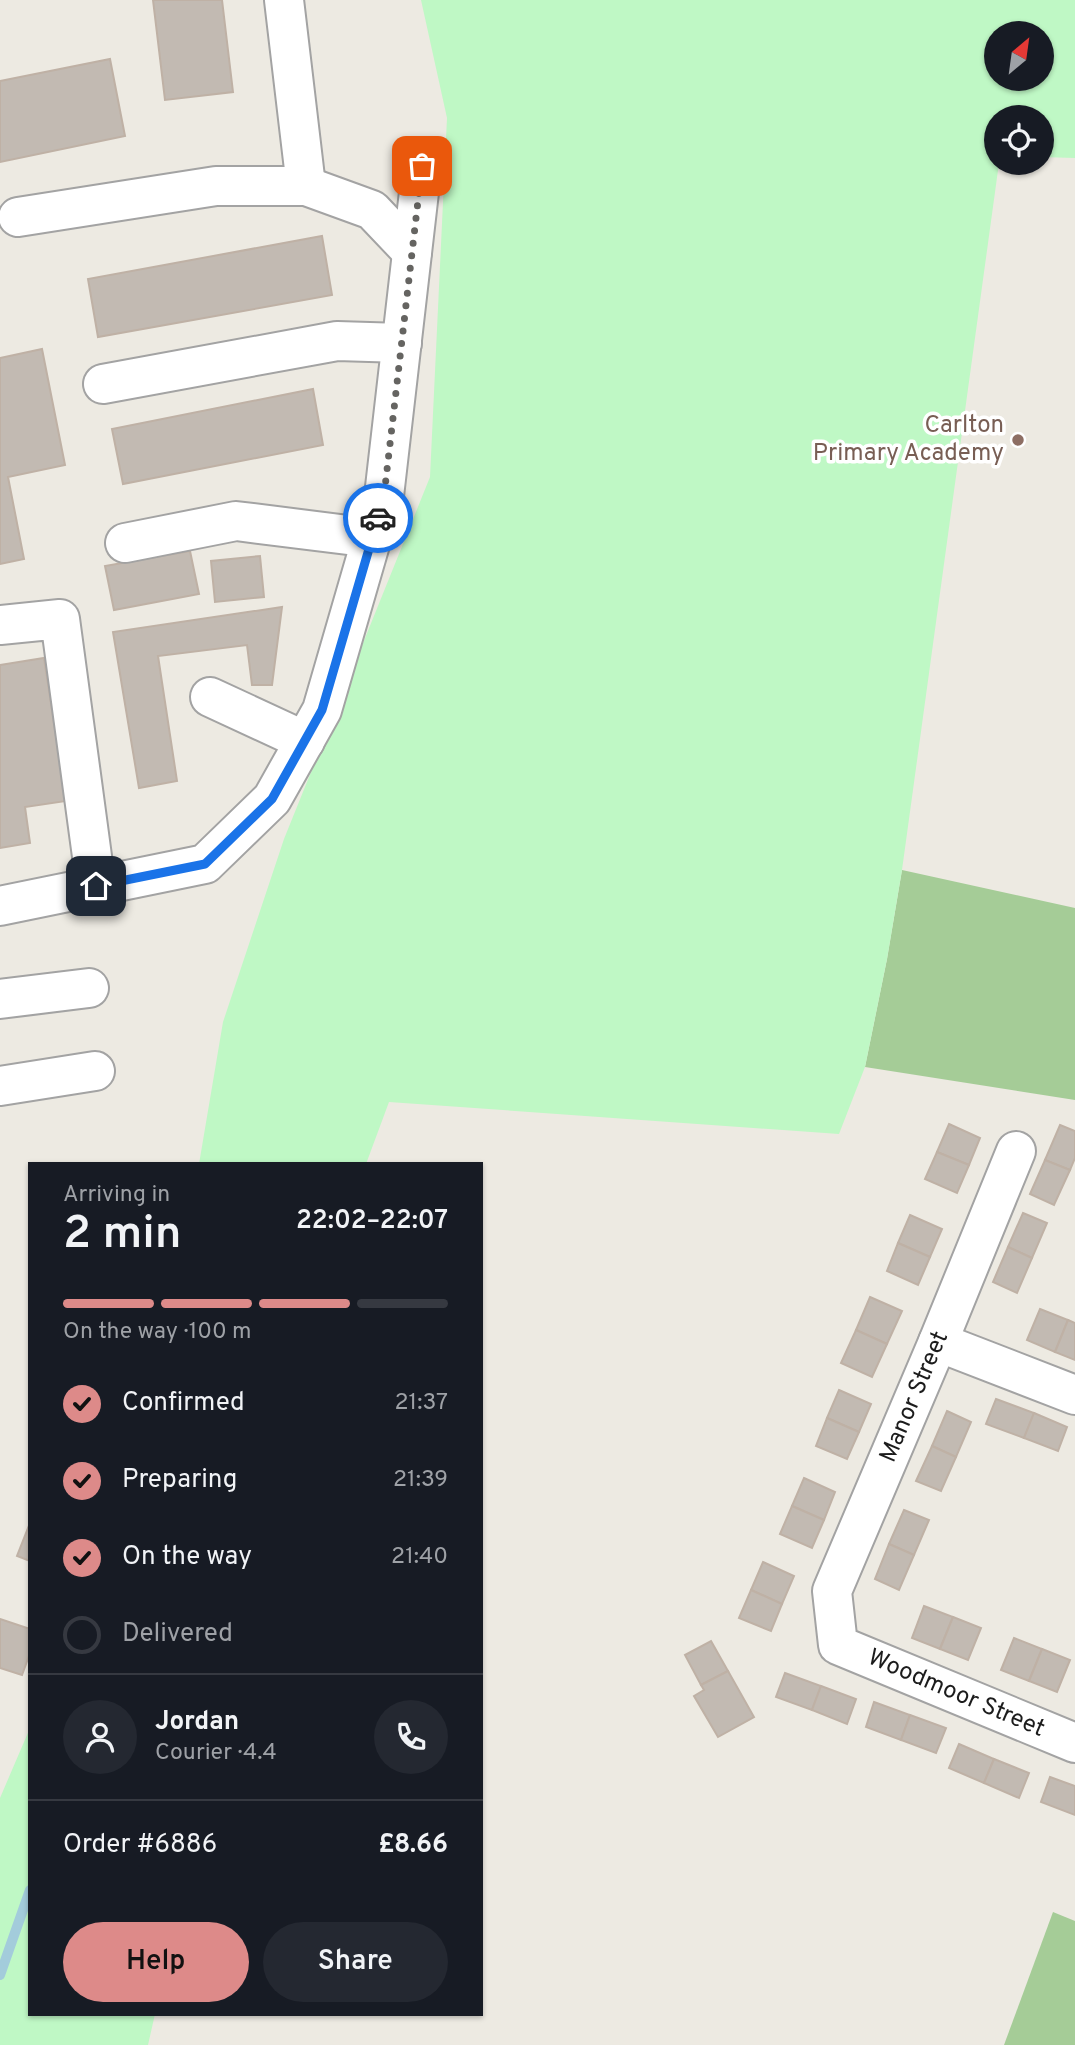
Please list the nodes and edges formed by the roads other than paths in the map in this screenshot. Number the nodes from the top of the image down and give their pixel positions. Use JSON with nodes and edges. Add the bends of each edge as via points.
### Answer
{"nodes":[{"id":1,"x":284,"y":0,"type":"edge"},
{"id":2,"x":422,"y":166,"type":"dead end"},
{"id":3,"x":306,"y":186,"type":"junction"},
{"id":4,"x":18,"y":217,"type":"dead end"},
{"id":5,"x":412,"y":252,"type":"junction"},
{"id":6,"x":402,"y":343,"type":"junction"},
{"id":7,"x":103,"y":384,"type":"dead end"},
{"id":8,"x":372,"y":538,"type":"junction"},
{"id":9,"x":125,"y":544,"type":"dead end"},
{"id":10,"x":0,"y":625,"type":"edge"},
{"id":11,"x":210,"y":696,"type":"dead end"},
{"id":12,"x":305,"y":741,"type":"junction"},
{"id":13,"x":96,"y":886,"type":"junction"},
{"id":14,"x":0,"y":905,"type":"edge"},
{"id":15,"x":89,"y":988,"type":"dead end"},
{"id":16,"x":0,"y":999,"type":"edge"},
{"id":17,"x":95,"y":1071,"type":"dead end"},
{"id":18,"x":0,"y":1086,"type":"edge"},
{"id":19,"x":1016,"y":1151,"type":"dead end"},
{"id":20,"x":939,"y":1342,"type":"junction"},
{"id":21,"x":1075,"y":1395,"type":"edge"},
{"id":22,"x":838,"y":1644,"type":"joint"},
{"id":23,"x":1075,"y":1744,"type":"edge"}],
"edges":[{"from":1,"to":3,"type":"street"},
{"from":2,"to":5,"type":"street"},
{"from":3,"to":4,"type":"street","via":[[216,186]]},
{"from":3,"to":5,"type":"street","via":[[372,210]]},
{"from":5,"to":6,"type":"street"},
{"from":6,"to":7,"type":"street","via":[[337,341]]},
{"from":6,"to":8,"type":"street","via":[[384,496]]},
{"from":8,"to":9,"type":"street","via":[[236,520]]},
{"from":8,"to":12,"type":"street","via":[[322,710]]},
{"from":10,"to":13,"type":"street","via":[[60,619]]},
{"from":11,"to":12,"type":"street"},
{"from":12,"to":13,"type":"street","via":[[272,799],[205,864]]},
{"from":13,"to":14,"type":"street"},
{"from":15,"to":16,"type":"street"},
{"from":17,"to":18,"type":"street"},
{"from":19,"to":20,"type":"street","name":"Manor Street"},
{"from":20,"to":21,"type":"street"},
{"from":20,"to":22,"type":"street","name":"Manor Street","via":[[832,1591]]},
{"from":22,"to":23,"type":"street","name":"Woodmoor Street"}]}
